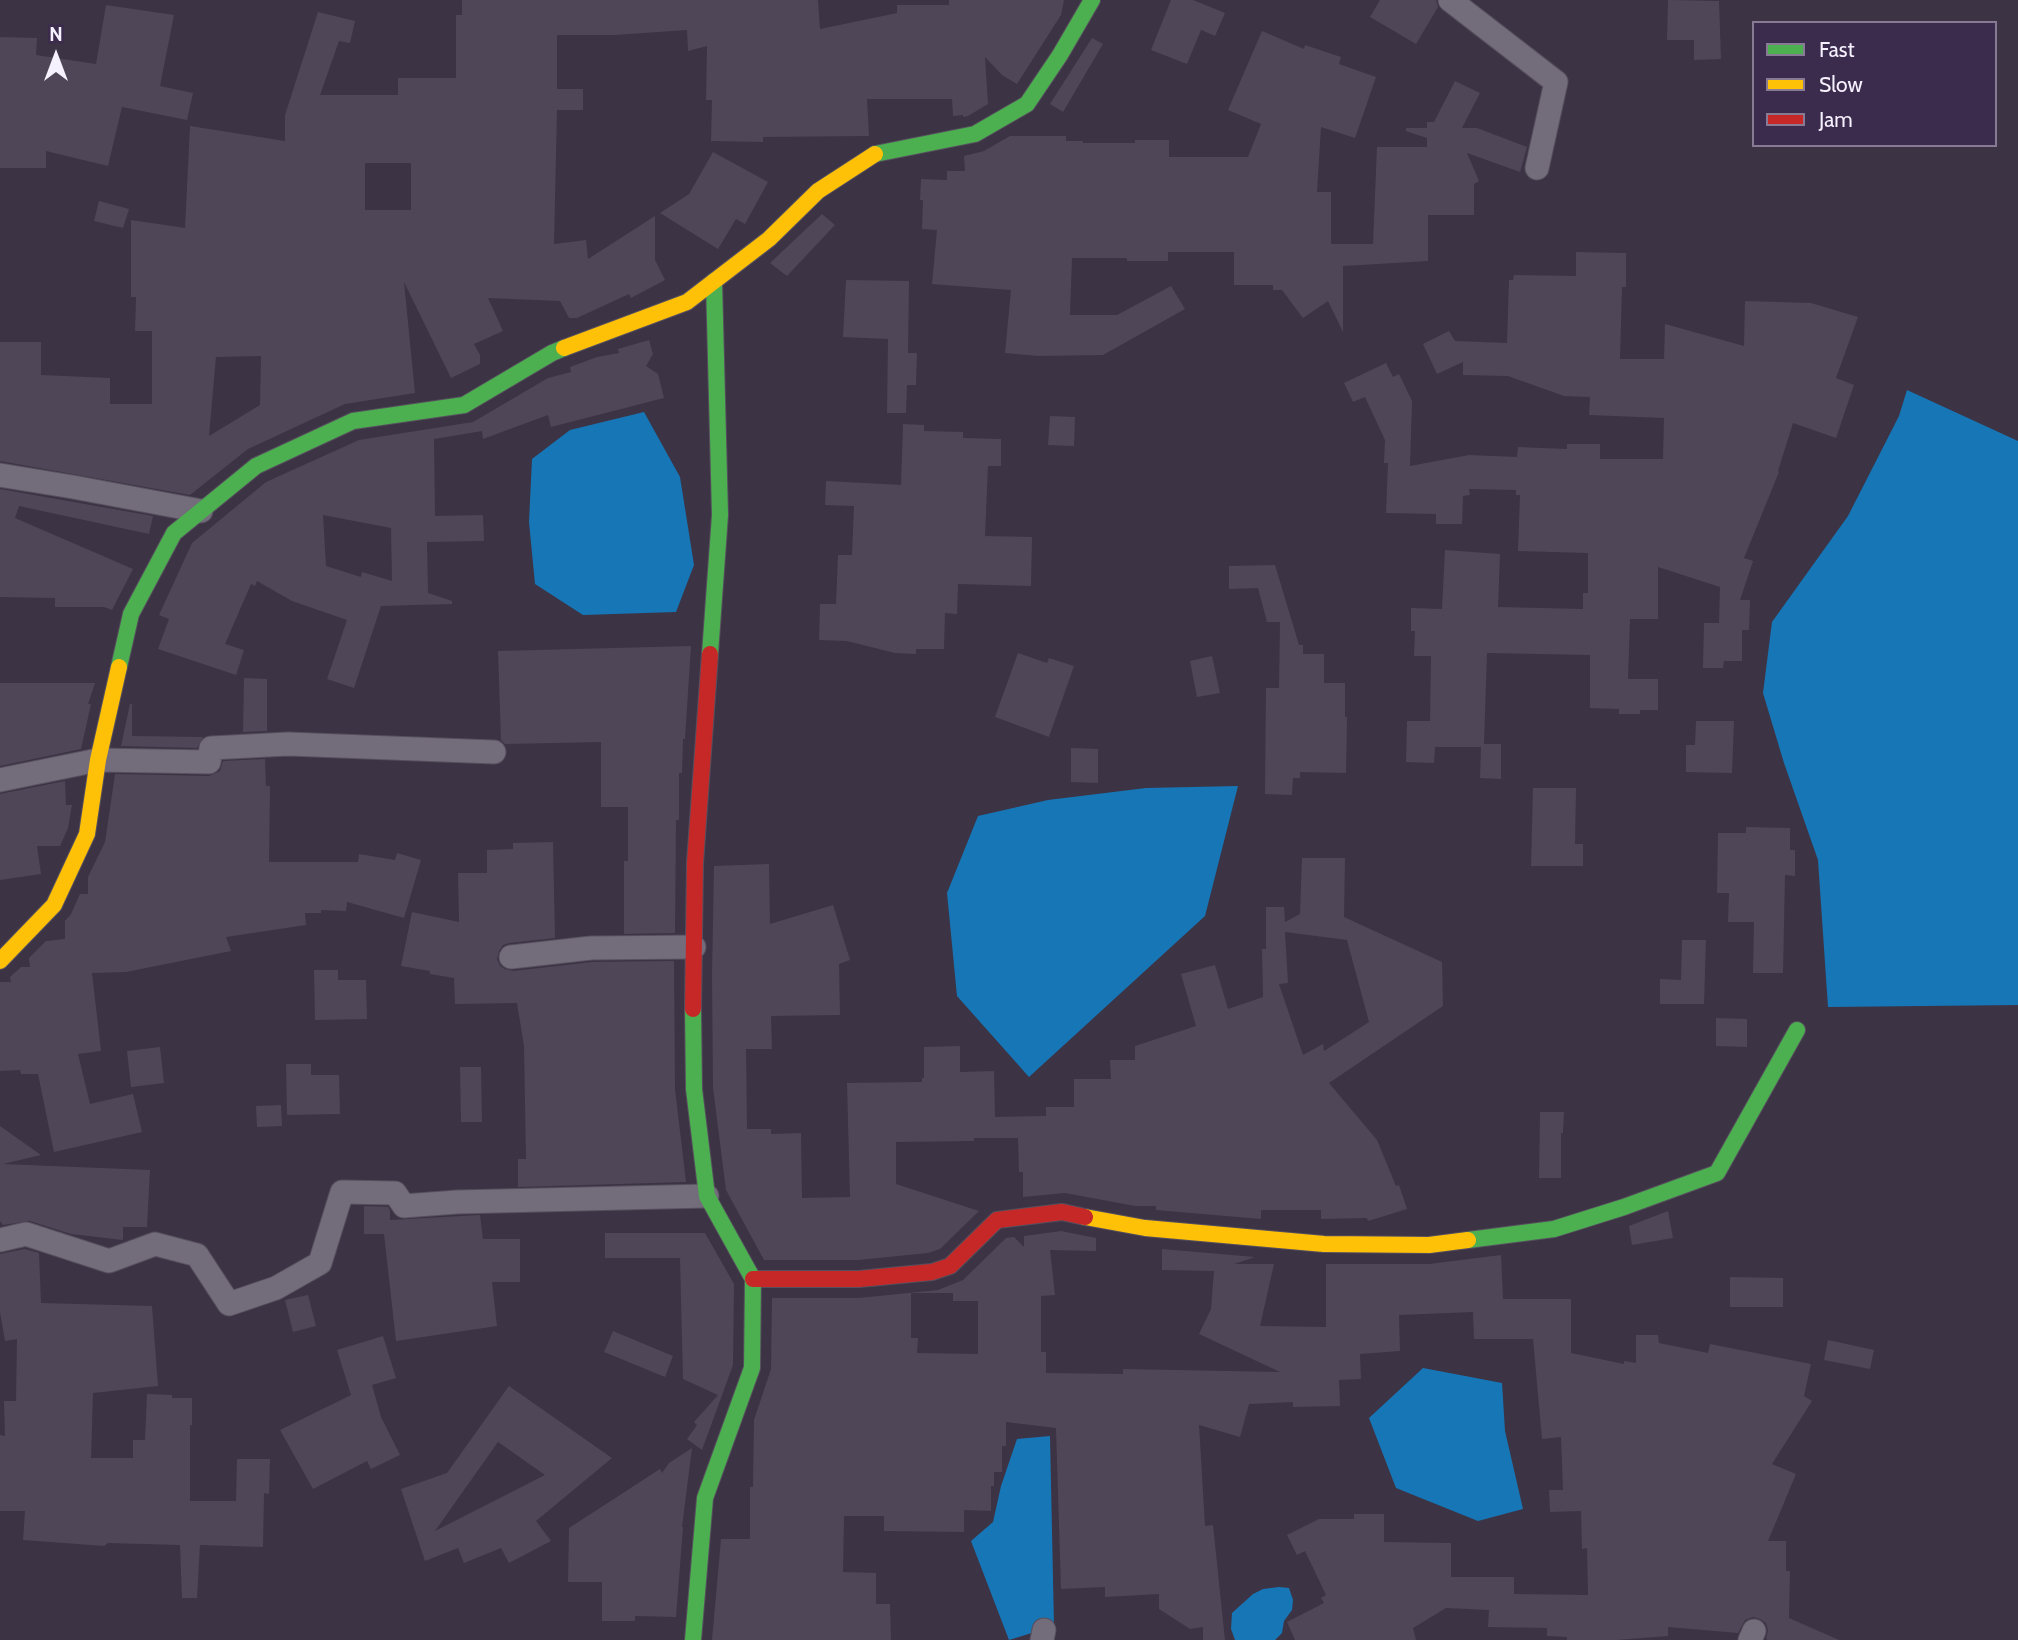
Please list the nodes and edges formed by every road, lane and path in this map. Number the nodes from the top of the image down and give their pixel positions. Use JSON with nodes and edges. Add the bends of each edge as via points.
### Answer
{"nodes":[{"id":1,"x":1092,"y":0,"type":"edge"},
{"id":2,"x":1450,"y":0,"type":"edge"},
{"id":3,"x":1537,"y":167,"type":"dead end"},
{"id":4,"x":714,"y":281,"type":"junction"},
{"id":5,"x":0,"y":475,"type":"edge"},
{"id":6,"x":201,"y":512,"type":"junction"},
{"id":7,"x":494,"y":752,"type":"dead end"},
{"id":8,"x":98,"y":760,"type":"junction"},
{"id":9,"x":0,"y":780,"type":"edge"},
{"id":10,"x":694,"y":947,"type":"junction"},
{"id":11,"x":511,"y":957,"type":"dead end"},
{"id":12,"x":0,"y":961,"type":"edge"},
{"id":13,"x":1797,"y":1030,"type":"dead end"},
{"id":14,"x":707,"y":1196,"type":"junction"},
{"id":15,"x":0,"y":1240,"type":"edge"},
{"id":16,"x":753,"y":1279,"type":"junction"},
{"id":17,"x":693,"y":1640,"type":"edge"}],
"edges":[{"from":1,"to":4,"type":"street","via":[[1027,104],[975,134],[874,154],[818,191],[769,239]]},
{"from":2,"to":3,"type":"street","via":[[1556,82]]},
{"from":4,"to":6,"type":"street","via":[[687,302],[552,353],[464,405],[353,421],[256,466]]},
{"from":4,"to":10,"type":"street","via":[[720,514],[695,863]]},
{"from":5,"to":6,"type":"street"},
{"from":6,"to":8,"type":"street","via":[[174,533],[131,614]]},
{"from":7,"to":8,"type":"street","via":[[288,744],[211,748],[209,762]]},
{"from":8,"to":9,"type":"street"},
{"from":8,"to":12,"type":"street","via":[[87,834],[54,905]]},
{"from":10,"to":11,"type":"street","via":[[591,948]]},
{"from":10,"to":14,"type":"street","via":[[694,1089]]},
{"from":13,"to":16,"type":"street","via":[[1717,1173],[1554,1229],[1429,1245],[1324,1244],[1144,1227],[1062,1212],[997,1220],[950,1266],[932,1272],[859,1279]]},
{"from":14,"to":15,"type":"street","via":[[404,1206],[395,1193],[342,1192],[320,1263],[276,1288],[229,1304],[197,1255],[155,1244],[109,1261],[26,1234]]},
{"from":14,"to":16,"type":"street"},
{"from":16,"to":17,"type":"street","via":[[752,1368],[705,1498]]}]}
